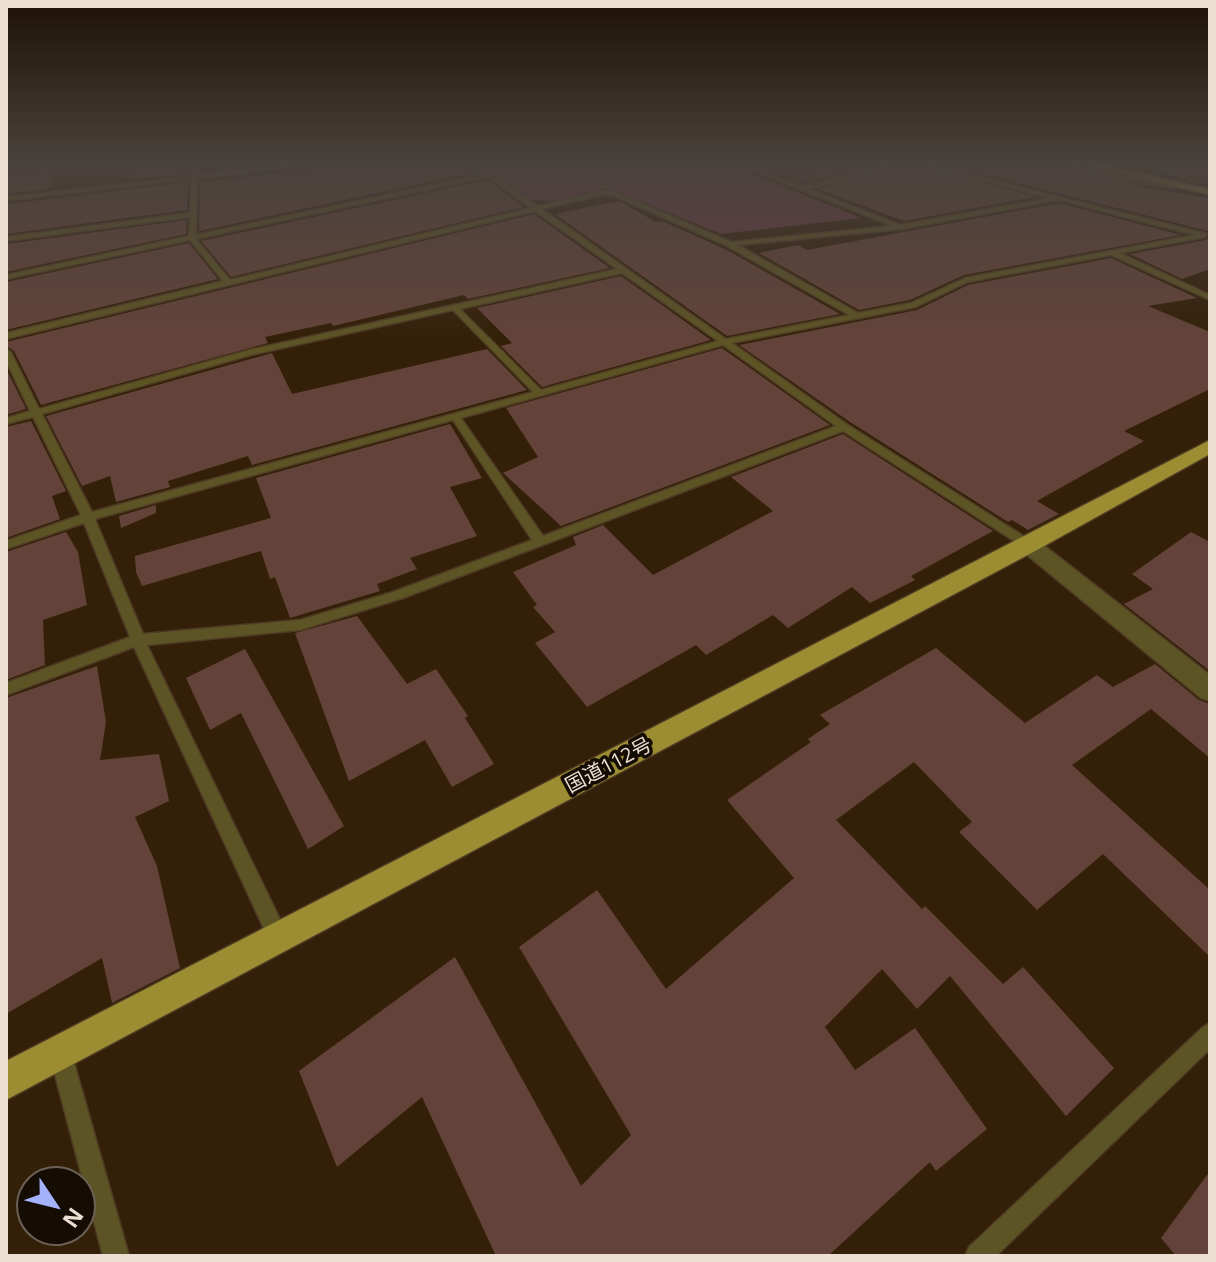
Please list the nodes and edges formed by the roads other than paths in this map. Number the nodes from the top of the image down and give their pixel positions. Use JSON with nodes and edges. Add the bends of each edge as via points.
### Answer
{"nodes":[{"id":1,"x":124,"y":224,"type":"edge"},
{"id":2,"x":193,"y":224,"type":"edge"},
{"id":3,"x":258,"y":224,"type":"edge"},
{"id":4,"x":471,"y":224,"type":"edge"},
{"id":5,"x":559,"y":224,"type":"edge"},
{"id":6,"x":684,"y":224,"type":"edge"},
{"id":7,"x":894,"y":224,"type":"edge"},
{"id":8,"x":919,"y":224,"type":"edge"},
{"id":9,"x":1162,"y":224,"type":"edge"},
{"id":10,"x":902,"y":227,"type":"junction"},
{"id":11,"x":192,"y":238,"type":"junction"},
{"id":12,"x":6,"y":239,"type":"edge"},
{"id":13,"x":730,"y":244,"type":"junction"},
{"id":14,"x":1111,"y":252,"type":"junction"},
{"id":15,"x":624,"y":270,"type":"junction"},
{"id":16,"x":6,"y":277,"type":"edge"},
{"id":17,"x":228,"y":282,"type":"junction"},
{"id":18,"x":1210,"y":298,"type":"edge"},
{"id":19,"x":455,"y":308,"type":"junction"},
{"id":20,"x":856,"y":316,"type":"junction"},
{"id":21,"x":6,"y":336,"type":"edge"},
{"id":22,"x":726,"y":342,"type":"junction"},
{"id":23,"x":6,"y":352,"type":"edge"},
{"id":24,"x":538,"y":392,"type":"junction"},
{"id":25,"x":35,"y":413,"type":"junction"},
{"id":26,"x":455,"y":416,"type":"junction"},
{"id":27,"x":6,"y":421,"type":"edge"},
{"id":28,"x":844,"y":427,"type":"junction"},
{"id":29,"x":1210,"y":446,"type":"edge"},
{"id":30,"x":88,"y":517,"type":"junction"},
{"id":31,"x":539,"y":540,"type":"junction"},
{"id":32,"x":6,"y":545,"type":"edge"},
{"id":33,"x":1029,"y":545,"type":"junction"},
{"id":34,"x":138,"y":640,"type":"junction"},
{"id":35,"x":6,"y":689,"type":"edge"},
{"id":36,"x":1210,"y":690,"type":"edge"},
{"id":37,"x":279,"y":939,"type":"junction"},
{"id":38,"x":1210,"y":1034,"type":"edge"},
{"id":39,"x":60,"y":1052,"type":"junction"},
{"id":40,"x":6,"y":1081,"type":"edge"},
{"id":41,"x":116,"y":1256,"type":"edge"},
{"id":42,"x":978,"y":1256,"type":"edge"}],
"edges":[{"from":1,"to":12,"type":"lane"},
{"from":2,"to":11,"type":"lane"},
{"from":3,"to":11,"type":"lane"},
{"from":4,"to":17,"type":"lane"},
{"from":5,"to":15,"type":"lane"},
{"from":6,"to":13,"type":"lane"},
{"from":7,"to":10,"type":"lane"},
{"from":8,"to":10,"type":"lane"},
{"from":9,"to":14,"type":"lane","via":[[1205,235]]},
{"from":10,"to":13,"type":"lane"},
{"from":11,"to":16,"type":"lane"},
{"from":11,"to":17,"type":"lane"},
{"from":13,"to":20,"type":"lane"},
{"from":14,"to":18,"type":"lane"},
{"from":14,"to":20,"type":"lane","via":[[965,280],[913,305]]},
{"from":15,"to":19,"type":"lane"},
{"from":15,"to":22,"type":"lane"},
{"from":17,"to":21,"type":"lane"},
{"from":19,"to":24,"type":"lane"},
{"from":19,"to":25,"type":"lane","via":[[249,353]]},
{"from":20,"to":22,"type":"lane"},
{"from":22,"to":24,"type":"lane"},
{"from":22,"to":28,"type":"lane"},
{"from":23,"to":25,"type":"lane"},
{"from":24,"to":26,"type":"lane"},
{"from":25,"to":27,"type":"lane"},
{"from":25,"to":30,"type":"lane"},
{"from":26,"to":30,"type":"lane"},
{"from":26,"to":31,"type":"lane"},
{"from":28,"to":31,"type":"lane"},
{"from":28,"to":33,"type":"lane"},
{"from":29,"to":33,"type":"highway","name":"国道112号"},
{"from":30,"to":32,"type":"lane"},
{"from":30,"to":34,"type":"lane"},
{"from":31,"to":34,"type":"lane","via":[[398,595],[300,625]]},
{"from":33,"to":36,"type":"street"},
{"from":33,"to":37,"type":"highway","name":"国道112号"},
{"from":34,"to":35,"type":"lane"},
{"from":34,"to":37,"type":"lane"},
{"from":37,"to":39,"type":"highway","name":"国道112号"},
{"from":38,"to":42,"type":"lane"},
{"from":39,"to":40,"type":"highway","name":"国道112号"},
{"from":39,"to":41,"type":"lane"}]}
